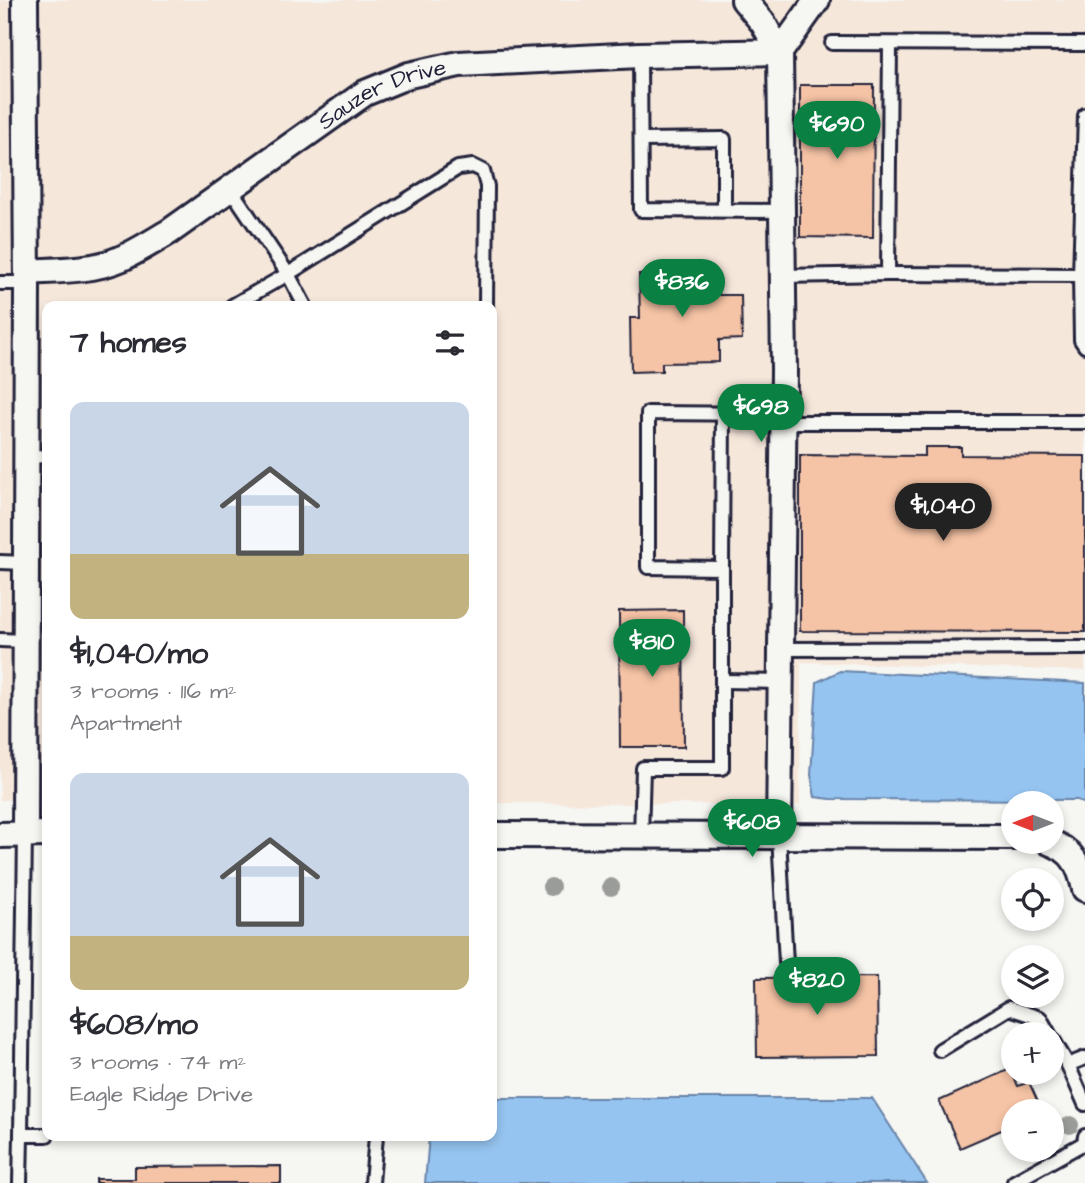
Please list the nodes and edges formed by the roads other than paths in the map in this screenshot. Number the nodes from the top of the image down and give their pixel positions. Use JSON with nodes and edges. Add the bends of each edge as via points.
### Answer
{"nodes":[{"id":1,"x":25,"y":0,"type":"edge"},
{"id":2,"x":744,"y":0,"type":"edge"},
{"id":3,"x":817,"y":0,"type":"edge"},
{"id":4,"x":832,"y":43,"type":"dead end"},
{"id":5,"x":890,"y":44,"type":"junction"},
{"id":6,"x":1085,"y":44,"type":"edge"},
{"id":7,"x":780,"y":52,"type":"junction"},
{"id":8,"x":640,"y":55,"type":"junction"},
{"id":9,"x":1085,"y":115,"type":"edge"},
{"id":10,"x":641,"y":141,"type":"junction"},
{"id":11,"x":230,"y":188,"type":"junction"},
{"id":12,"x":724,"y":210,"type":"junction"},
{"id":13,"x":782,"y":211,"type":"junction"},
{"id":14,"x":288,"y":274,"type":"junction"},
{"id":15,"x":888,"y":274,"type":"junction"},
{"id":16,"x":1080,"y":275,"type":"junction"},
{"id":17,"x":783,"y":276,"type":"junction"},
{"id":18,"x":27,"y":278,"type":"junction"},
{"id":19,"x":0,"y":283,"type":"edge"},
{"id":20,"x":241,"y":301,"type":"edge"},
{"id":21,"x":302,"y":301,"type":"edge"},
{"id":22,"x":486,"y":301,"type":"edge"},
{"id":23,"x":1085,"y":346,"type":"edge"},
{"id":24,"x":723,"y":413,"type":"junction"},
{"id":25,"x":784,"y":418,"type":"junction"},
{"id":26,"x":1085,"y":422,"type":"edge"},
{"id":27,"x":37,"y":456,"type":"edge"},
{"id":28,"x":0,"y":562,"type":"edge"},
{"id":29,"x":26,"y":563,"type":"junction"},
{"id":30,"x":722,"y":568,"type":"junction"},
{"id":31,"x":0,"y":640,"type":"edge"},
{"id":32,"x":25,"y":641,"type":"junction"},
{"id":33,"x":1085,"y":648,"type":"edge"},
{"id":34,"x":781,"y":649,"type":"junction"},
{"id":35,"x":722,"y":681,"type":"junction"},
{"id":36,"x":781,"y":682,"type":"junction"},
{"id":37,"x":36,"y":834,"type":"edge"},
{"id":38,"x":0,"y":835,"type":"edge"},
{"id":39,"x":497,"y":835,"type":"edge"},
{"id":40,"x":641,"y":836,"type":"junction"},
{"id":41,"x":779,"y":836,"type":"junction"},
{"id":42,"x":1001,"y":837,"type":"edge"},
{"id":43,"x":1064,"y":849,"type":"edge"},
{"id":44,"x":1085,"y":889,"type":"edge"},
{"id":45,"x":786,"y":963,"type":"dead end"},
{"id":46,"x":1042,"y":1022,"type":"edge"},
{"id":47,"x":940,"y":1050,"type":"dead end"},
{"id":48,"x":1064,"y":1058,"type":"edge"},
{"id":49,"x":1085,"y":1058,"type":"edge"},
{"id":50,"x":1068,"y":1065,"type":"junction"},
{"id":51,"x":1085,"y":1104,"type":"edge"},
{"id":52,"x":21,"y":1135,"type":"junction"},
{"id":53,"x":42,"y":1135,"type":"edge"},
{"id":54,"x":1085,"y":1136,"type":"edge"},
{"id":55,"x":376,"y":1141,"type":"edge"},
{"id":56,"x":1014,"y":1182,"type":"edge"},
{"id":57,"x":20,"y":1183,"type":"edge"},
{"id":58,"x":372,"y":1183,"type":"edge"}],
"edges":[{"from":1,"to":18,"type":"street"},
{"from":2,"to":7,"type":"street"},
{"from":3,"to":7,"type":"street"},
{"from":4,"to":5,"type":"lane"},
{"from":5,"to":6,"type":"lane"},
{"from":5,"to":15,"type":"lane"},
{"from":7,"to":8,"type":"street","name":"Sauzer Drive"},
{"from":7,"to":13,"type":"street"},
{"from":8,"to":10,"type":"lane"},
{"from":8,"to":11,"type":"street","name":"Sauzer Drive","via":[[458,64],[409,75],[365,93]]},
{"from":9,"to":16,"type":"lane"},
{"from":10,"to":12,"type":"lane","via":[[642,210]]},
{"from":10,"to":12,"type":"lane","via":[[724,139]]},
{"from":11,"to":14,"type":"lane"},
{"from":11,"to":18,"type":"street","name":"Sauzer Drive","via":[[169,232],[118,260]]},
{"from":12,"to":13,"type":"lane"},
{"from":13,"to":17,"type":"street"},
{"from":14,"to":20,"type":"lane"},
{"from":14,"to":21,"type":"lane"},
{"from":14,"to":22,"type":"lane","via":[[458,168],[473,166],[483,171],[487,186]]},
{"from":15,"to":16,"type":"lane"},
{"from":15,"to":17,"type":"lane"},
{"from":16,"to":23,"type":"lane","via":[[1081,340]]},
{"from":17,"to":25,"type":"street"},
{"from":18,"to":19,"type":"lane"},
{"from":18,"to":27,"type":"street"},
{"from":24,"to":25,"type":"lane"},
{"from":24,"to":30,"type":"lane"},
{"from":24,"to":30,"type":"lane","via":[[649,413],[649,567]]},
{"from":25,"to":26,"type":"lane"},
{"from":25,"to":34,"type":"street"},
{"from":27,"to":29,"type":"street"},
{"from":28,"to":29,"type":"lane"},
{"from":29,"to":32,"type":"street"},
{"from":30,"to":35,"type":"lane"},
{"from":31,"to":32,"type":"lane"},
{"from":32,"to":37,"type":"street"},
{"from":33,"to":34,"type":"lane"},
{"from":34,"to":36,"type":"street"},
{"from":35,"to":36,"type":"lane"},
{"from":35,"to":40,"type":"lane","via":[[722,768],[643,768]]},
{"from":36,"to":41,"type":"street"},
{"from":37,"to":38,"type":"street"},
{"from":37,"to":52,"type":"lane"},
{"from":39,"to":40,"type":"street"},
{"from":40,"to":41,"type":"street"},
{"from":41,"to":42,"type":"street"},
{"from":41,"to":45,"type":"lane"},
{"from":43,"to":44,"type":"street","via":[[1081,870]]},
{"from":46,"to":47,"type":"lane","via":[[1009,1008]]},
{"from":48,"to":50,"type":"lane"},
{"from":49,"to":50,"type":"lane"},
{"from":50,"to":51,"type":"lane"},
{"from":52,"to":53,"type":"lane"},
{"from":52,"to":57,"type":"lane"},
{"from":54,"to":56,"type":"lane","via":[[1084,1143]]},
{"from":55,"to":58,"type":"lane"}]}
